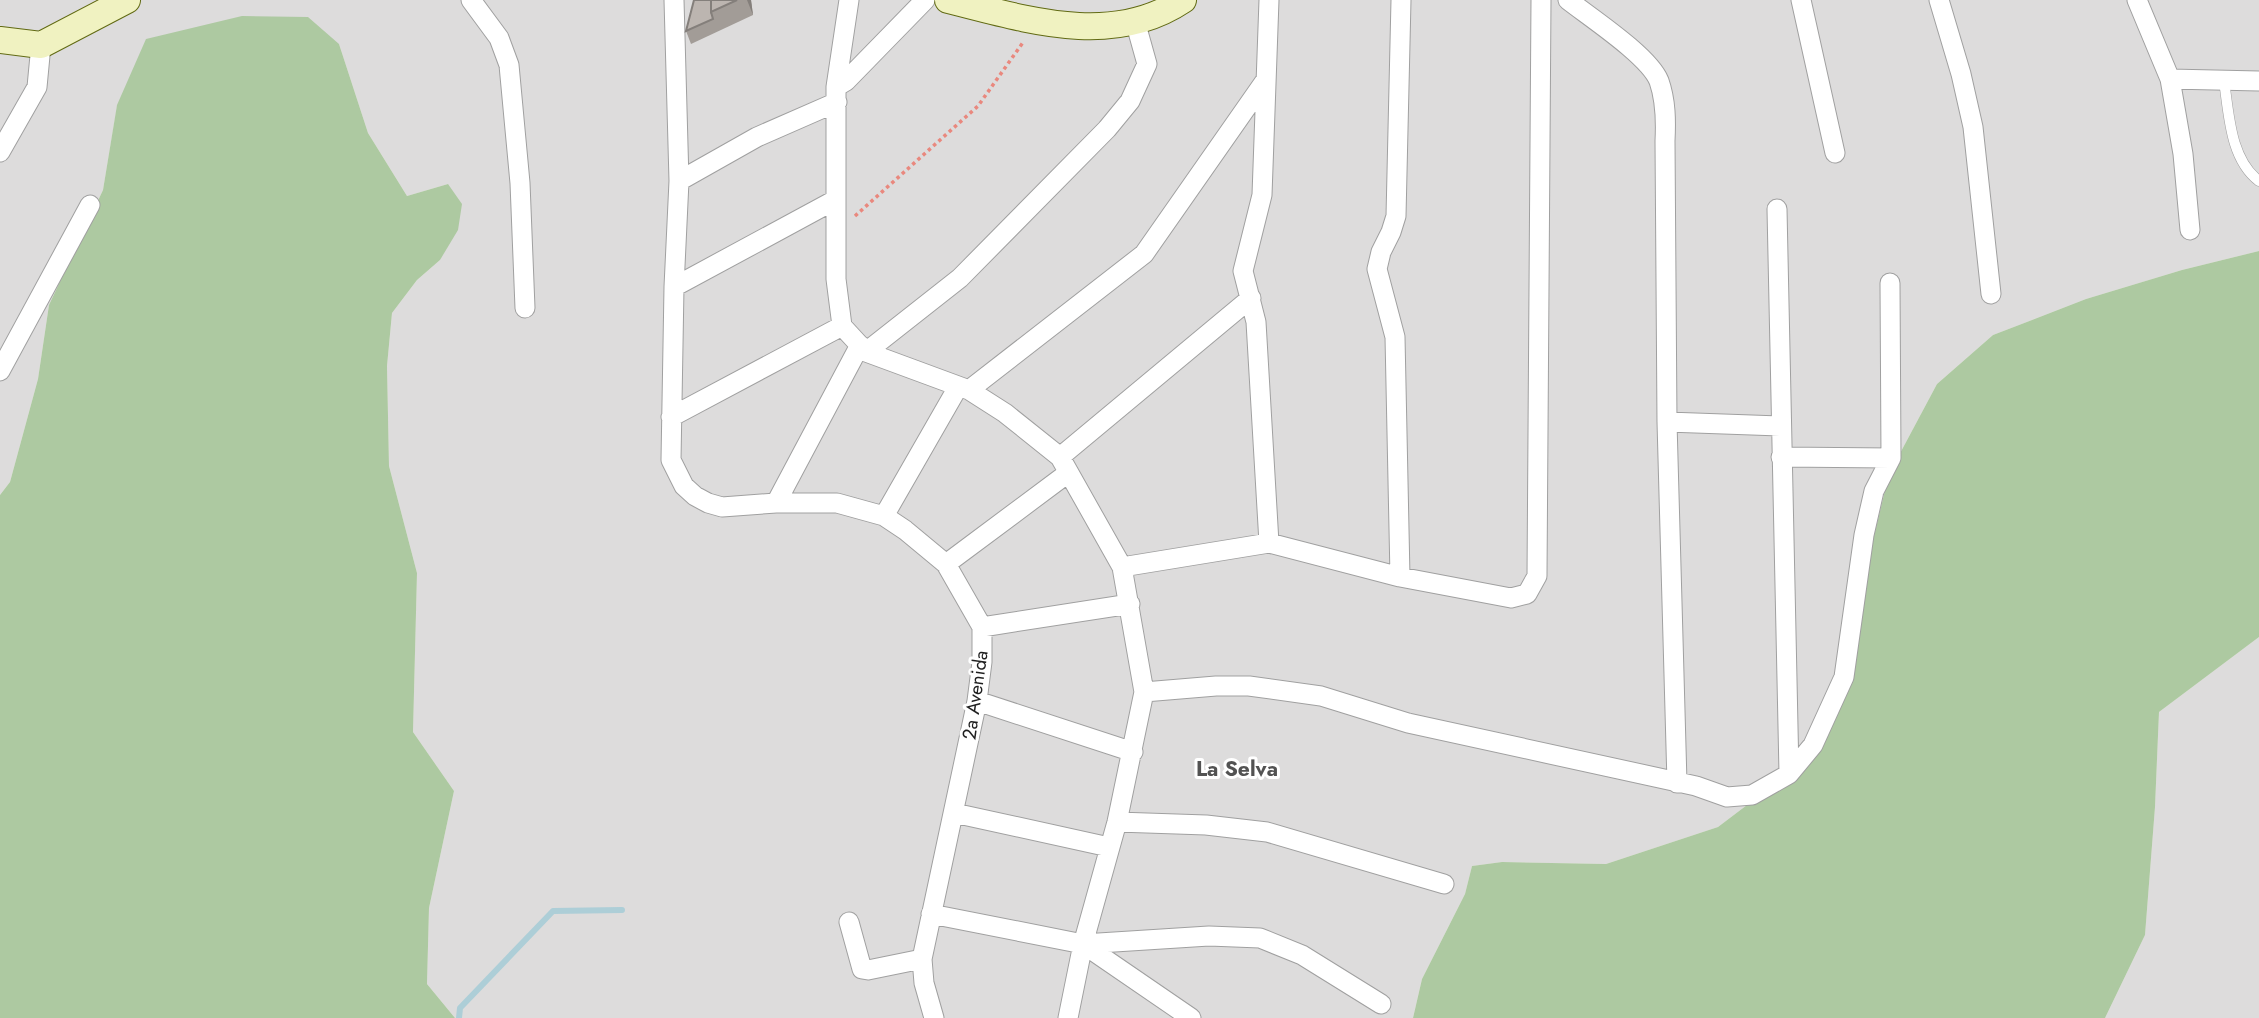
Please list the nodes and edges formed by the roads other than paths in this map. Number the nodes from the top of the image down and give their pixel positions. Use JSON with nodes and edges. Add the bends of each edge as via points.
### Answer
{"nodes":[{"id":1,"x":127,"y":0,"type":"edge"},
{"id":2,"x":471,"y":0,"type":"edge"},
{"id":3,"x":674,"y":0,"type":"edge"},
{"id":4,"x":849,"y":0,"type":"edge"},
{"id":5,"x":925,"y":0,"type":"edge"},
{"id":6,"x":948,"y":0,"type":"edge"},
{"id":7,"x":1183,"y":0,"type":"edge"},
{"id":8,"x":1269,"y":0,"type":"edge"},
{"id":9,"x":1401,"y":0,"type":"edge"},
{"id":10,"x":1541,"y":0,"type":"edge"},
{"id":11,"x":1568,"y":0,"type":"edge"},
{"id":12,"x":1801,"y":0,"type":"edge"},
{"id":13,"x":1939,"y":0,"type":"edge"},
{"id":14,"x":2137,"y":0,"type":"edge"},
{"id":15,"x":1135,"y":11,"type":"edge"},
{"id":16,"x":0,"y":40,"type":"edge"},
{"id":17,"x":41,"y":45,"type":"junction"},
{"id":18,"x":2170,"y":79,"type":"junction"},
{"id":19,"x":1265,"y":80,"type":"junction"},
{"id":20,"x":2224,"y":81,"type":"junction"},
{"id":21,"x":2259,"y":81,"type":"edge"},
{"id":22,"x":836,"y":95,"type":"junction"},
{"id":23,"x":0,"y":152,"type":"edge"},
{"id":24,"x":1835,"y":153,"type":"dead end"},
{"id":25,"x":679,"y":181,"type":"junction"},
{"id":26,"x":2259,"y":181,"type":"edge"},
{"id":27,"x":835,"y":200,"type":"junction"},
{"id":28,"x":90,"y":205,"type":"dead end"},
{"id":29,"x":1777,"y":209,"type":"dead end"},
{"id":30,"x":2190,"y":230,"type":"dead end"},
{"id":31,"x":1890,"y":284,"type":"dead end"},
{"id":32,"x":674,"y":287,"type":"junction"},
{"id":33,"x":1991,"y":294,"type":"dead end"},
{"id":34,"x":1251,"y":298,"type":"junction"},
{"id":35,"x":525,"y":308,"type":"dead end"},
{"id":36,"x":842,"y":326,"type":"junction"},
{"id":37,"x":863,"y":348,"type":"junction"},
{"id":38,"x":0,"y":371,"type":"edge"},
{"id":39,"x":964,"y":388,"type":"junction"},
{"id":40,"x":671,"y":417,"type":"junction"},
{"id":41,"x":1667,"y":422,"type":"junction"},
{"id":42,"x":1780,"y":426,"type":"junction"},
{"id":43,"x":1781,"y":457,"type":"junction"},
{"id":44,"x":1891,"y":458,"type":"junction"},
{"id":45,"x":1064,"y":465,"type":"junction"},
{"id":46,"x":776,"y":503,"type":"junction"},
{"id":47,"x":884,"y":516,"type":"junction"},
{"id":48,"x":1269,"y":543,"type":"junction"},
{"id":49,"x":946,"y":564,"type":"junction"},
{"id":50,"x":1122,"y":567,"type":"junction"},
{"id":51,"x":1400,"y":577,"type":"junction"},
{"id":52,"x":1130,"y":604,"type":"junction"},
{"id":53,"x":982,"y":627,"type":"junction"},
{"id":54,"x":1144,"y":692,"type":"junction"},
{"id":55,"x":977,"y":701,"type":"junction"},
{"id":56,"x":1133,"y":752,"type":"junction"},
{"id":57,"x":1789,"y":774,"type":"junction"},
{"id":58,"x":1677,"y":783,"type":"junction"},
{"id":59,"x":954,"y":813,"type":"junction"},
{"id":60,"x":1117,"y":822,"type":"junction"},
{"id":61,"x":1109,"y":847,"type":"junction"},
{"id":62,"x":1444,"y":884,"type":"dead end"},
{"id":63,"x":931,"y":914,"type":"junction"},
{"id":64,"x":849,"y":922,"type":"dead end"},
{"id":65,"x":1083,"y":944,"type":"junction"},
{"id":66,"x":922,"y":959,"type":"junction"},
{"id":67,"x":1381,"y":1004,"type":"dead end"},
{"id":68,"x":934,"y":1018,"type":"edge"},
{"id":69,"x":1068,"y":1018,"type":"edge"},
{"id":70,"x":1191,"y":1018,"type":"edge"}],
"edges":[{"from":1,"to":17,"type":"main road"},
{"from":2,"to":35,"type":"street","via":[[499,38],[509,65]]},
{"from":3,"to":25,"type":"street","name":"2a Avenida"},
{"from":4,"to":22,"type":"street"},
{"from":5,"to":22,"type":"street"},
{"from":6,"to":15,"type":"main road","via":[[1038,22],[1094,27]]},
{"from":7,"to":15,"type":"main road","via":[[1157,15]]},
{"from":8,"to":19,"type":"street"},
{"from":9,"to":51,"type":"street","via":[[1396,216],[1377,269],[1395,337]]},
{"from":10,"to":51,"type":"street","via":[[1537,576],[1527,594],[1511,598]]},
{"from":11,"to":41,"type":"street","via":[[1645,62],[1658,79],[1666,111]]},
{"from":12,"to":24,"type":"street"},
{"from":13,"to":33,"type":"street","via":[[1973,127]]},
{"from":14,"to":18,"type":"street"},
{"from":15,"to":37,"type":"street","via":[[1147,64],[1130,101],[960,278]]},
{"from":16,"to":17,"type":"main road"},
{"from":17,"to":23,"type":"street","via":[[37,87]]},
{"from":18,"to":20,"type":"street"},
{"from":18,"to":30,"type":"street"},
{"from":19,"to":34,"type":"street","via":[[1262,195],[1243,271]]},
{"from":19,"to":39,"type":"street","via":[[1144,254]]},
{"from":20,"to":21,"type":"street"},
{"from":20,"to":26,"type":"lane","via":[[2237,149]]},
{"from":22,"to":25,"type":"street"},
{"from":22,"to":27,"type":"street"},
{"from":25,"to":32,"type":"street","name":"2a Avenida"},
{"from":27,"to":32,"type":"street"},
{"from":27,"to":36,"type":"street"},
{"from":28,"to":38,"type":"street"},
{"from":29,"to":42,"type":"street"},
{"from":31,"to":44,"type":"street"},
{"from":32,"to":40,"type":"street","name":"2a Avenida"},
{"from":34,"to":45,"type":"street"},
{"from":34,"to":48,"type":"street"},
{"from":36,"to":37,"type":"street"},
{"from":36,"to":40,"type":"street"},
{"from":37,"to":39,"type":"street"},
{"from":37,"to":46,"type":"street"},
{"from":39,"to":45,"type":"street","via":[[1005,412]]},
{"from":39,"to":47,"type":"street"},
{"from":40,"to":46,"type":"street","name":"2a Avenida","via":[[671,460],[684,486],[695,496],[722,507]]},
{"from":41,"to":42,"type":"street"},
{"from":41,"to":58,"type":"street"},
{"from":42,"to":43,"type":"street"},
{"from":43,"to":44,"type":"street"},
{"from":43,"to":57,"type":"street"},
{"from":44,"to":57,"type":"street","via":[[1874,491],[1864,535],[1844,677],[1812,745]]},
{"from":45,"to":49,"type":"street"},
{"from":45,"to":50,"type":"street"},
{"from":46,"to":47,"type":"street","name":"2a Avenida","via":[[837,503]]},
{"from":47,"to":49,"type":"street","name":"2a Avenida"},
{"from":48,"to":50,"type":"street"},
{"from":48,"to":51,"type":"street"},
{"from":49,"to":53,"type":"street","name":"2a Avenida"},
{"from":50,"to":52,"type":"street"},
{"from":52,"to":53,"type":"street"},
{"from":52,"to":54,"type":"street"},
{"from":53,"to":55,"type":"street","name":"2a Avenida"},
{"from":54,"to":56,"type":"street"},
{"from":54,"to":58,"type":"street","via":[[1238,686],[1321,696],[1408,723]]},
{"from":55,"to":56,"type":"street"},
{"from":55,"to":59,"type":"street","name":"2a Avenida"},
{"from":56,"to":60,"type":"street"},
{"from":57,"to":58,"type":"street","via":[[1752,795],[1727,797]]},
{"from":59,"to":61,"type":"street"},
{"from":59,"to":63,"type":"street","name":"2a Avenida"},
{"from":60,"to":61,"type":"street"},
{"from":60,"to":62,"type":"street","via":[[1267,832]]},
{"from":61,"to":65,"type":"street"},
{"from":63,"to":65,"type":"street"},
{"from":63,"to":66,"type":"street","name":"2a Avenida"},
{"from":64,"to":66,"type":"street","via":[[862,969]]},
{"from":65,"to":67,"type":"street","via":[[1209,936],[1259,938],[1302,955]]},
{"from":65,"to":69,"type":"street"},
{"from":65,"to":70,"type":"street"},
{"from":66,"to":68,"type":"street","name":"2a Avenida"}]}
